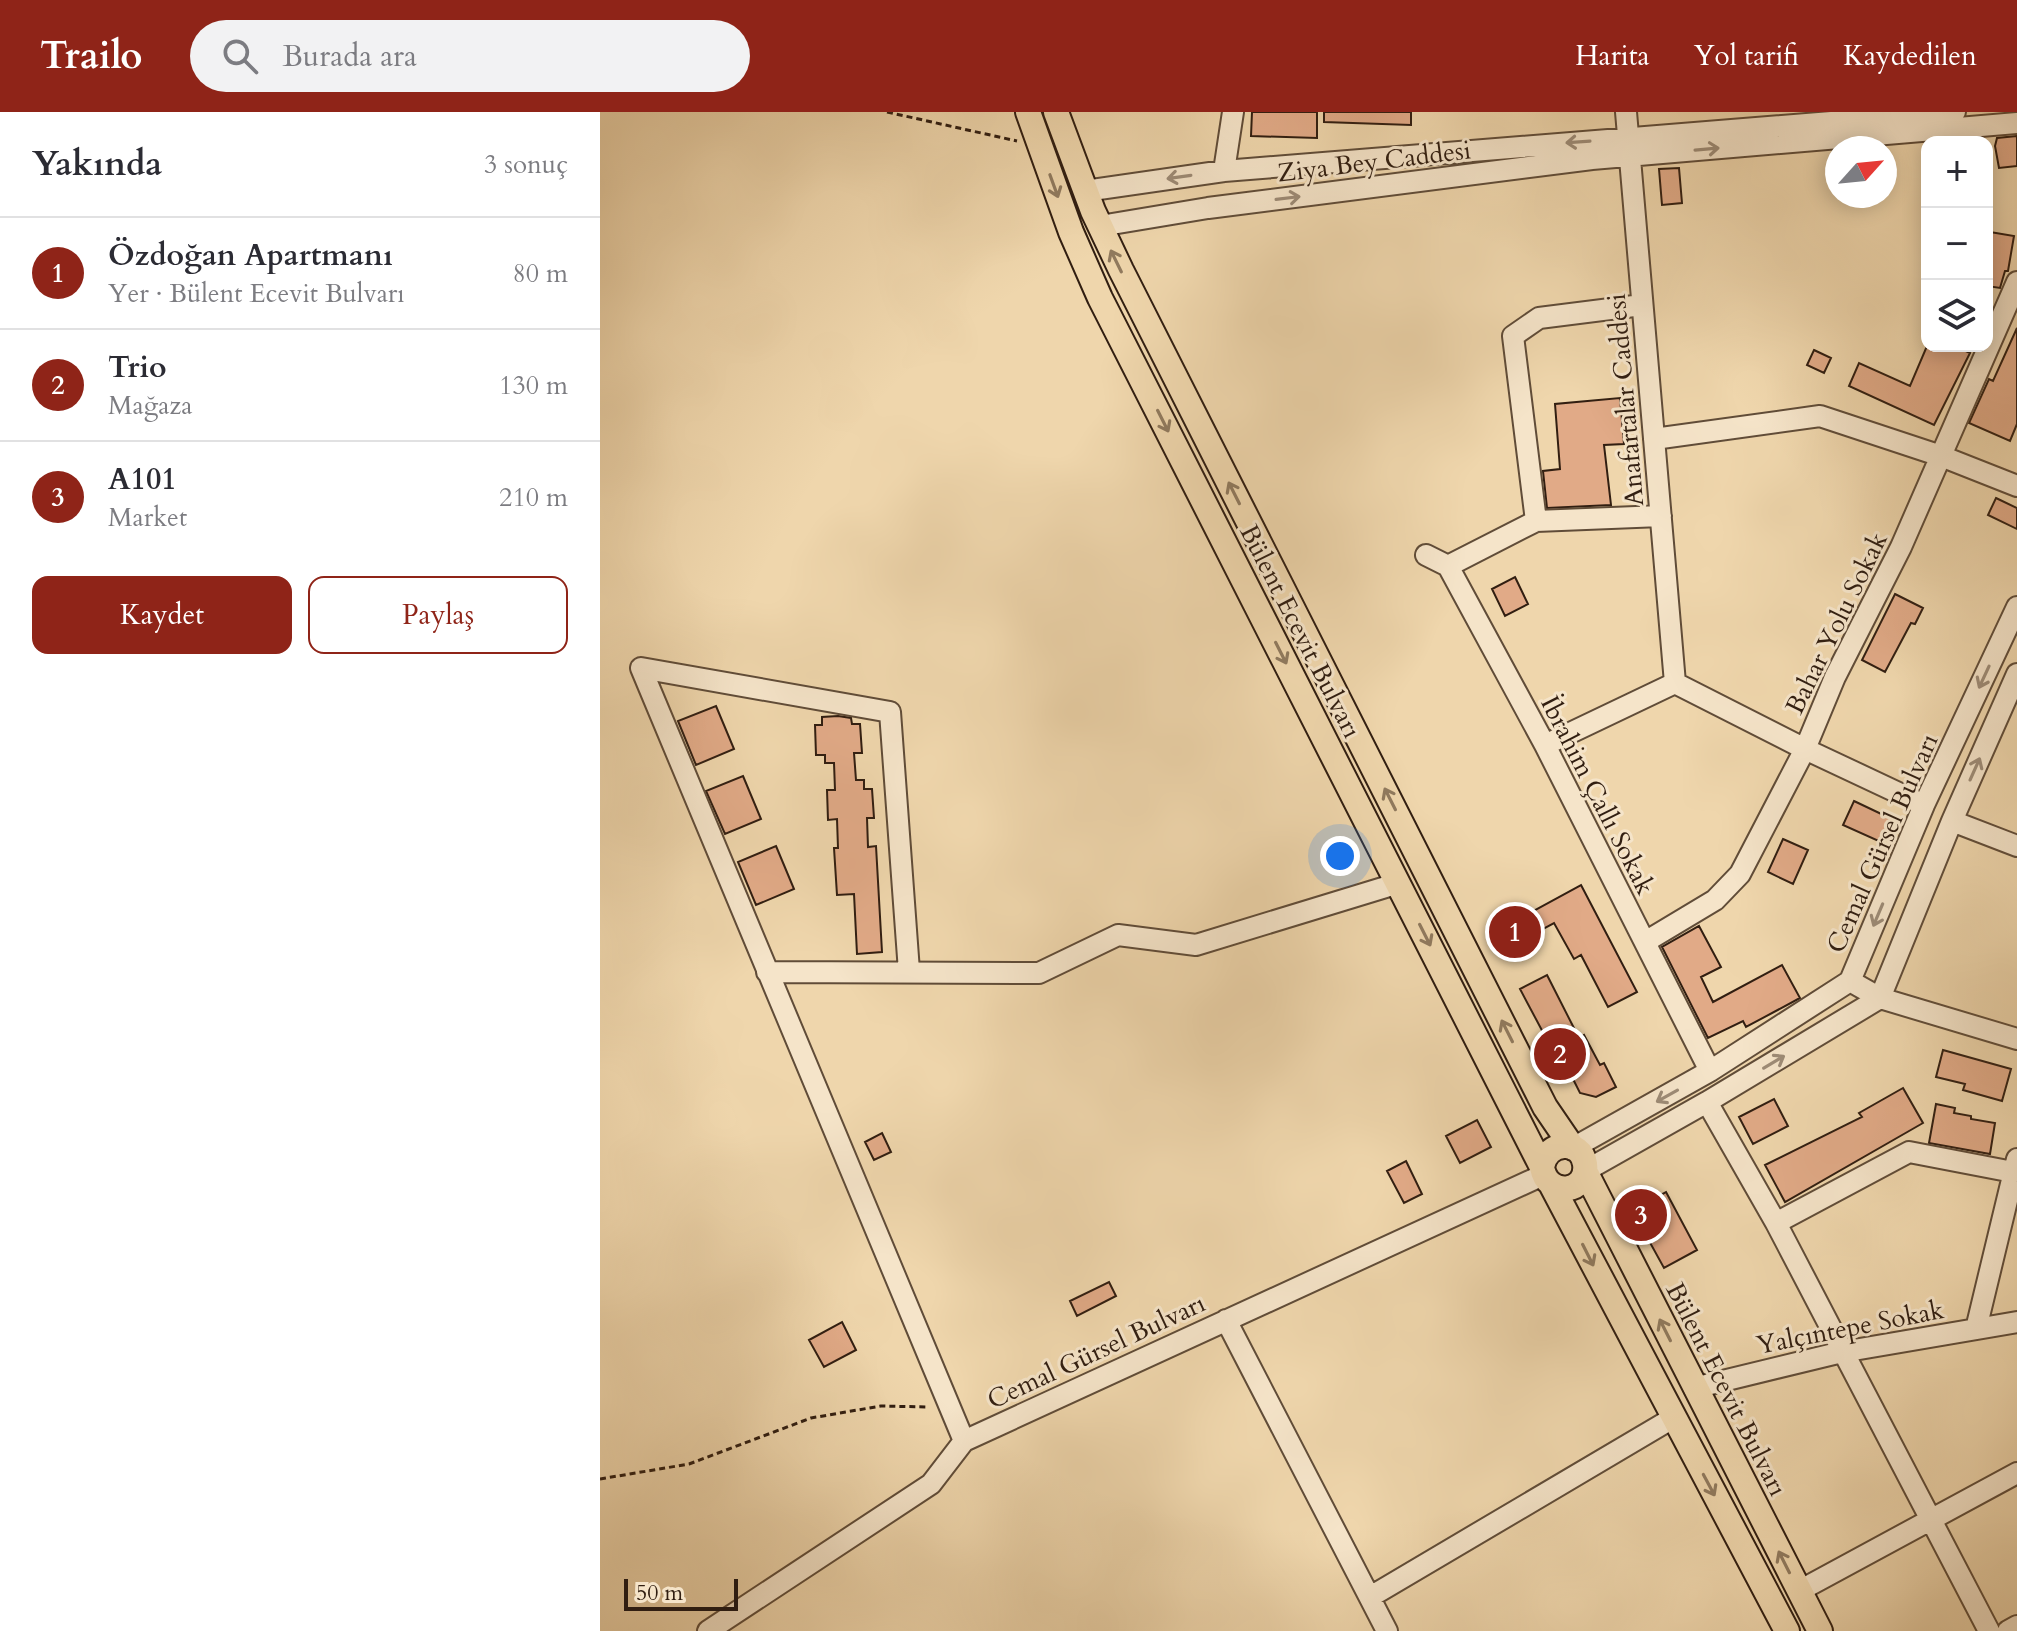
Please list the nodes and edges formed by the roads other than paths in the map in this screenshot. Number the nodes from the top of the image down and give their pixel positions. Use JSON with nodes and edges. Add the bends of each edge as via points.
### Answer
{"nodes":[{"id":1,"x":1028,"y":112,"type":"edge"},
{"id":2,"x":1056,"y":112,"type":"edge"},
{"id":3,"x":1233,"y":112,"type":"edge"},
{"id":4,"x":1626,"y":112,"type":"edge"},
{"id":5,"x":1955,"y":112,"type":"edge"},
{"id":6,"x":1900,"y":121,"type":"edge"},
{"id":7,"x":2017,"y":123,"type":"edge"},
{"id":8,"x":1629,"y":148,"type":"junction"},
{"id":9,"x":1224,"y":171,"type":"junction"},
{"id":10,"x":1085,"y":191,"type":"junction"},
{"id":11,"x":1100,"y":226,"type":"junction"},
{"id":12,"x":2017,"y":282,"type":"edge"},
{"id":13,"x":1642,"y":305,"type":"junction"},
{"id":14,"x":1654,"y":439,"type":"junction"},
{"id":15,"x":1941,"y":456,"type":"junction"},
{"id":16,"x":2017,"y":486,"type":"edge"},
{"id":17,"x":1661,"y":516,"type":"junction"},
{"id":18,"x":1536,"y":521,"type":"junction"},
{"id":19,"x":1426,"y":555,"type":"dead end"},
{"id":20,"x":1448,"y":566,"type":"junction"},
{"id":21,"x":2017,"y":607,"type":"edge"},
{"id":22,"x":2017,"y":674,"type":"edge"},
{"id":23,"x":1675,"y":683,"type":"junction"},
{"id":24,"x":1545,"y":745,"type":"junction"},
{"id":25,"x":1805,"y":749,"type":"junction"},
{"id":26,"x":1924,"y":805,"type":"junction"},
{"id":27,"x":1952,"y":821,"type":"junction"},
{"id":28,"x":2017,"y":846,"type":"edge"},
{"id":29,"x":1399,"y":883,"type":"junction"},
{"id":30,"x":1645,"y":942,"type":"junction"},
{"id":31,"x":909,"y":971,"type":"junction"},
{"id":32,"x":767,"y":972,"type":"junction"},
{"id":33,"x":1850,"y":981,"type":"junction"},
{"id":34,"x":1880,"y":998,"type":"junction"},
{"id":35,"x":2017,"y":1039,"type":"edge"},
{"id":36,"x":1710,"y":1071,"type":"junction"},
{"id":37,"x":1707,"y":1102,"type":"junction"},
{"id":38,"x":1573,"y":1148,"type":"junction"},
{"id":39,"x":2015,"y":1166,"type":"edge"},
{"id":40,"x":1585,"y":1171,"type":"junction"},
{"id":41,"x":1545,"y":1176,"type":"junction"},
{"id":42,"x":1776,"y":1223,"type":"junction"},
{"id":43,"x":1226,"y":1320,"type":"junction"},
{"id":44,"x":2017,"y":1322,"type":"edge"},
{"id":45,"x":1976,"y":1329,"type":"junction"},
{"id":46,"x":1842,"y":1352,"type":"junction"},
{"id":47,"x":1694,"y":1388,"type":"junction"},
{"id":48,"x":1673,"y":1418,"type":"junction"},
{"id":49,"x":964,"y":1441,"type":"junction"},
{"id":50,"x":2017,"y":1473,"type":"edge"},
{"id":51,"x":1932,"y":1519,"type":"junction"},
{"id":52,"x":1799,"y":1591,"type":"junction"},
{"id":53,"x":1370,"y":1597,"type":"junction"},
{"id":54,"x":2017,"y":1626,"type":"edge"},
{"id":55,"x":708,"y":1631,"type":"edge"},
{"id":56,"x":1387,"y":1631,"type":"edge"},
{"id":57,"x":1787,"y":1631,"type":"edge"},
{"id":58,"x":1820,"y":1631,"type":"edge"},
{"id":59,"x":1989,"y":1631,"type":"edge"},
{"id":60,"x":2008,"y":1631,"type":"edge"}],
"edges":[{"from":1,"to":29,"type":"main road","name":"Bülent Ecevit Bulvarı","one_way":true,"via":[[1100,298]]},
{"from":2,"to":10,"type":"main road"},
{"from":3,"to":9,"type":"street"},
{"from":4,"to":8,"type":"street","name":"Anafartalar Caddesi"},
{"from":5,"to":6,"type":"street","name":"Ziya Bey Caddesi"},
{"from":6,"to":7,"type":"street","name":"Ziya Bey Caddesi"},
{"from":6,"to":8,"type":"street","name":"Ziya Bey Caddesi"},
{"from":8,"to":9,"type":"street","name":"Ziya Bey Caddesi","one_way":true},
{"from":11,"to":8,"type":"street","name":"Ziya Bey Caddesi","one_way":true},
{"from":8,"to":13,"type":"street","name":"Anafartalar Caddesi"},
{"from":9,"to":10,"type":"street","name":"Ziya Bey Caddesi","one_way":true},
{"from":10,"to":11,"type":"main road"},
{"from":38,"to":11,"type":"main road","one_way":true,"via":[[1545,1107]]},
{"from":12,"to":15,"type":"street","name":"Bahar Yolu Sokak"},
{"from":13,"to":14,"type":"street","name":"Anafartalar Caddesi"},
{"from":13,"to":18,"type":"street","via":[[1539,318],[1513,336]]},
{"from":14,"to":15,"type":"street","via":[[1820,416]]},
{"from":14,"to":17,"type":"street","name":"Anafartalar Caddesi"},
{"from":15,"to":16,"type":"street"},
{"from":15,"to":25,"type":"street","name":"Bahar Yolu Sokak"},
{"from":17,"to":18,"type":"street"},
{"from":17,"to":23,"type":"street","name":"Anafartalar Caddesi"},
{"from":18,"to":20,"type":"street"},
{"from":19,"to":20,"type":"street"},
{"from":20,"to":24,"type":"street","name":"İbrahim Çallı Sokak"},
{"from":21,"to":26,"type":"street","name":"Cemal Gürsel Bulvarı","one_way":true},
{"from":27,"to":22,"type":"street","name":"Cemal Gürsel Bulvarı","one_way":true},
{"from":23,"to":24,"type":"street"},
{"from":23,"to":25,"type":"street"},
{"from":24,"to":30,"type":"street","name":"İbrahim Çallı Sokak"},
{"from":25,"to":26,"type":"street"},
{"from":25,"to":30,"type":"street","name":"Bahar Yolu Sokak","via":[[1740,874],[1715,900]]},
{"from":26,"to":33,"type":"street","name":"Cemal Gürsel Bulvarı","one_way":true},
{"from":27,"to":28,"type":"street"},
{"from":27,"to":34,"type":"street","name":"Cemal Gürsel Bulvarı"},
{"from":29,"to":31,"type":"street","via":[[1196,945],[1118,935],[1039,973]]},
{"from":29,"to":41,"type":"main road","name":"Bülent Ecevit Bulvarı","one_way":true},
{"from":30,"to":36,"type":"street","name":"İbrahim Çallı Sokak"},
{"from":31,"to":32,"type":"street"},
{"from":31,"to":32,"type":"street","via":[[890,712],[641,668]]},
{"from":32,"to":49,"type":"street"},
{"from":33,"to":34,"type":"street"},
{"from":33,"to":36,"type":"street","name":"Cemal Gürsel Bulvarı"},
{"from":34,"to":35,"type":"street"},
{"from":37,"to":34,"type":"street","one_way":true},
{"from":36,"to":38,"type":"street","name":"Cemal Gürsel Bulvarı","one_way":true},
{"from":37,"to":40,"type":"street"},
{"from":37,"to":42,"type":"street"},
{"from":38,"to":40,"type":"main road","via":[[1583,1158]]},
{"from":38,"to":41,"type":"main road","via":[[1552,1149],[1543,1160]]},
{"from":39,"to":42,"type":"street","via":[[1909,1152]]},
{"from":39,"to":45,"type":"street"},
{"from":40,"to":41,"type":"main road","via":[[1572,1188],[1558,1189]]},
{"from":47,"to":40,"type":"main road","name":"Bülent Ecevit Bulvarı","one_way":true},
{"from":41,"to":43,"type":"street","name":"Cemal Gürsel Bulvarı"},
{"from":41,"to":48,"type":"main road","name":"Bülent Ecevit Bulvarı","one_way":true},
{"from":42,"to":46,"type":"street"},
{"from":43,"to":49,"type":"street","name":"Cemal Gürsel Bulvarı"},
{"from":43,"to":53,"type":"street"},
{"from":44,"to":45,"type":"street","name":"Yalçıntepe Sokak"},
{"from":45,"to":46,"type":"street","name":"Yalçıntepe Sokak"},
{"from":46,"to":47,"type":"street","name":"Yalçıntepe Sokak"},
{"from":46,"to":51,"type":"street"},
{"from":52,"to":47,"type":"main road","name":"Bülent Ecevit Bulvarı","one_way":true},
{"from":48,"to":53,"type":"street"},
{"from":48,"to":57,"type":"main road","name":"Bülent Ecevit Bulvarı","one_way":true},
{"from":49,"to":55,"type":"street","name":"Cemal Gürsel Bulvarı","via":[[931,1484]]},
{"from":50,"to":51,"type":"street"},
{"from":51,"to":52,"type":"street"},
{"from":51,"to":59,"type":"street"},
{"from":52,"to":58,"type":"main road","name":"Bülent Ecevit Bulvarı"},
{"from":53,"to":56,"type":"street"},
{"from":54,"to":60,"type":"street"}]}
